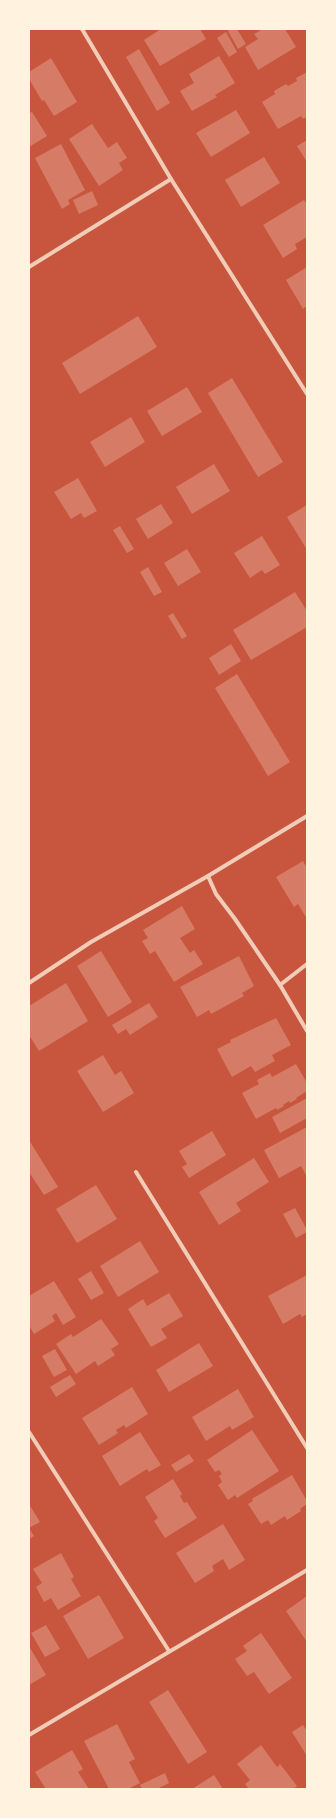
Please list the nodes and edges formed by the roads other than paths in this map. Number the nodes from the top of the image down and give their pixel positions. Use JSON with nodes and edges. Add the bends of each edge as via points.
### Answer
{"nodes":[{"id":1,"x":82,"y":29,"type":"edge"},
{"id":2,"x":171,"y":179,"type":"junction"},
{"id":3,"x":29,"y":267,"type":"edge"},
{"id":4,"x":307,"y":394,"type":"edge"},
{"id":5,"x":307,"y":816,"type":"edge"},
{"id":6,"x":208,"y":876,"type":"junction"},
{"id":7,"x":307,"y":964,"type":"edge"},
{"id":8,"x":29,"y":983,"type":"edge"},
{"id":9,"x":280,"y":985,"type":"junction"},
{"id":10,"x":307,"y":1031,"type":"edge"},
{"id":11,"x":136,"y":1172,"type":"dead end"},
{"id":12,"x":29,"y":1432,"type":"edge"},
{"id":13,"x":307,"y":1448,"type":"edge"},
{"id":14,"x":307,"y":1570,"type":"edge"},
{"id":15,"x":169,"y":1651,"type":"junction"},
{"id":16,"x":29,"y":1734,"type":"edge"}],
"edges":[{"from":1,"to":2,"type":"street"},
{"from":2,"to":3,"type":"street"},
{"from":2,"to":4,"type":"street"},
{"from":5,"to":6,"type":"street"},
{"from":6,"to":8,"type":"street","via":[[91,942]]},
{"from":6,"to":9,"type":"street","via":[[216,894]]},
{"from":7,"to":9,"type":"street"},
{"from":9,"to":10,"type":"street"},
{"from":11,"to":13,"type":"street"},
{"from":12,"to":15,"type":"street"},
{"from":14,"to":15,"type":"street"},
{"from":15,"to":16,"type":"street"}]}
